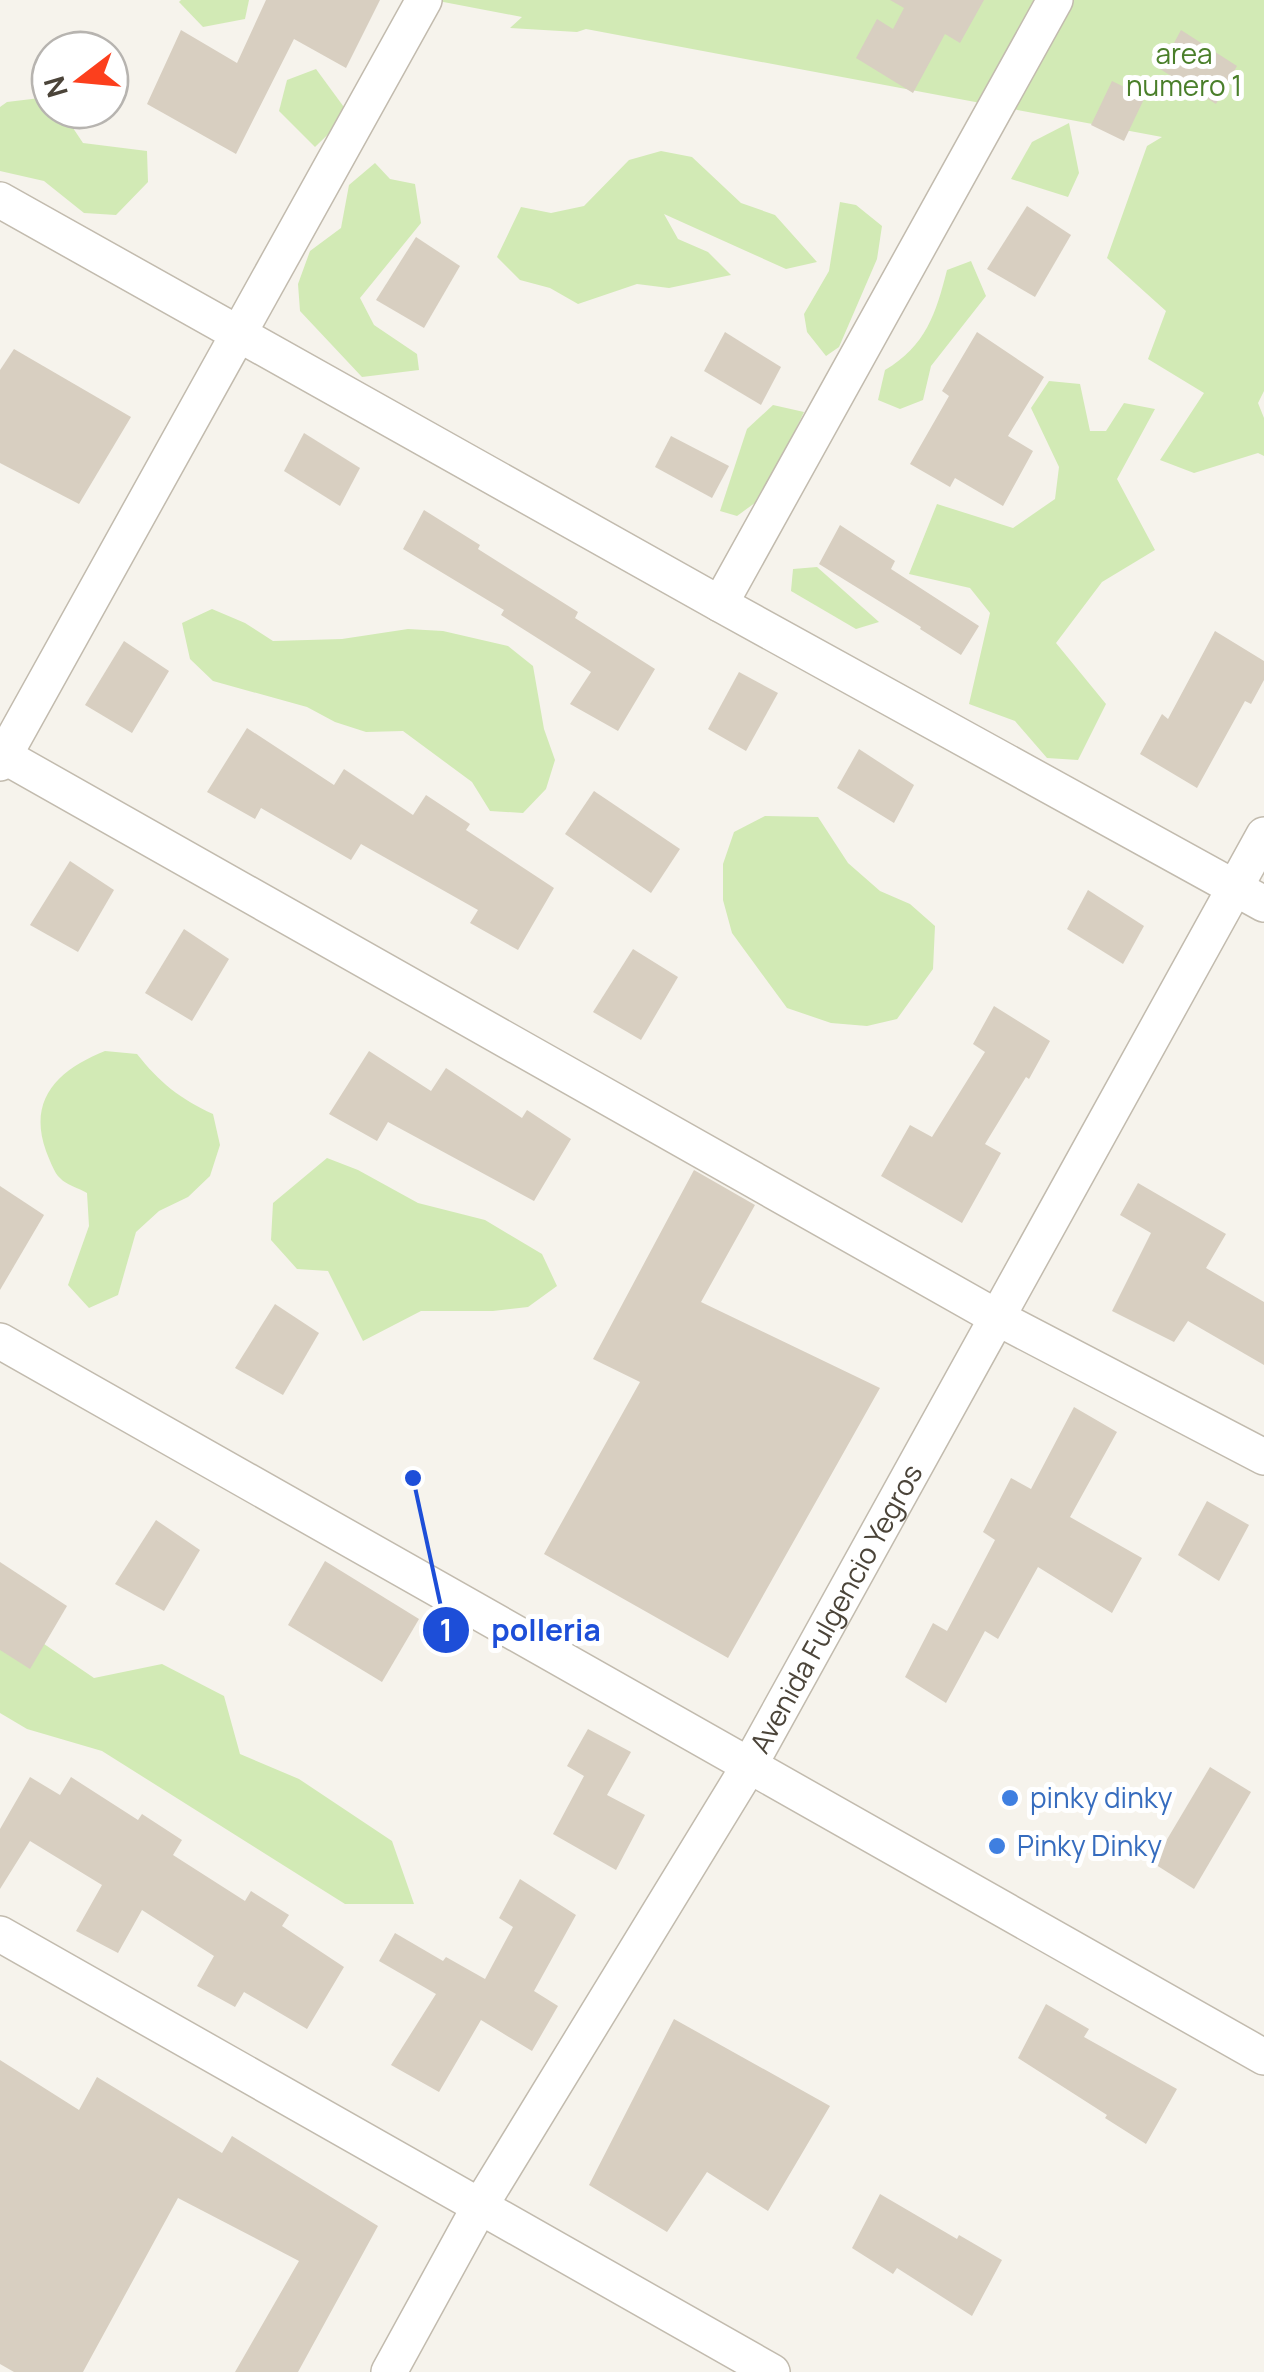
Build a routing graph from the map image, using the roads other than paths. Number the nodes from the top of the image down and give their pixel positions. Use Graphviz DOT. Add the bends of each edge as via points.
graph roads {
  1 [pos="424,0"];
  2 [pos="1055,0"];
  3 [pos="0,200"];
  4 [pos="238,333"];
  5 [pos="720,604"];
  6 [pos="2,759"];
  7 [pos="1264,835"];
  8 [pos="1250,896"];
  9 [pos="998,1318"];
  10 [pos="0,1341"];
  11 [pos="1264,1456"];
  12 [pos="749,1766"];
  13 [pos="0,1934"];
  14 [pos="1264,2056"];
  15 [pos="480,2206"];
  16 [pos="389,2372"];
  17 [pos="772,2372"];
  1 -- 4 [label="street"];
  2 -- 5 [label="street"];
  3 -- 4 [label="street"];
  4 -- 5 [label="street"];
  4 -- 6 [label="street"];
  5 -- 8 [label="street"];
  6 -- 9 [label="street"];
  7 -- 8 [label="street, Avenida Fulgencio Yegros"];
  8 -- 9 [label="street, Avenida Fulgencio Yegros"];
  9 -- 11 [label="street"];
  9 -- 12 [label="street, Avenida Fulgencio Yegros"];
  10 -- 12 [label="street"];
  12 -- 14 [label="street"];
  12 -- 15 [label="street, Avenida Fulgencio Yegros"];
  13 -- 15 [label="street"];
  15 -- 16 [label="street, Avenida Fulgencio Yegros"];
  15 -- 17 [label="street"];
}
